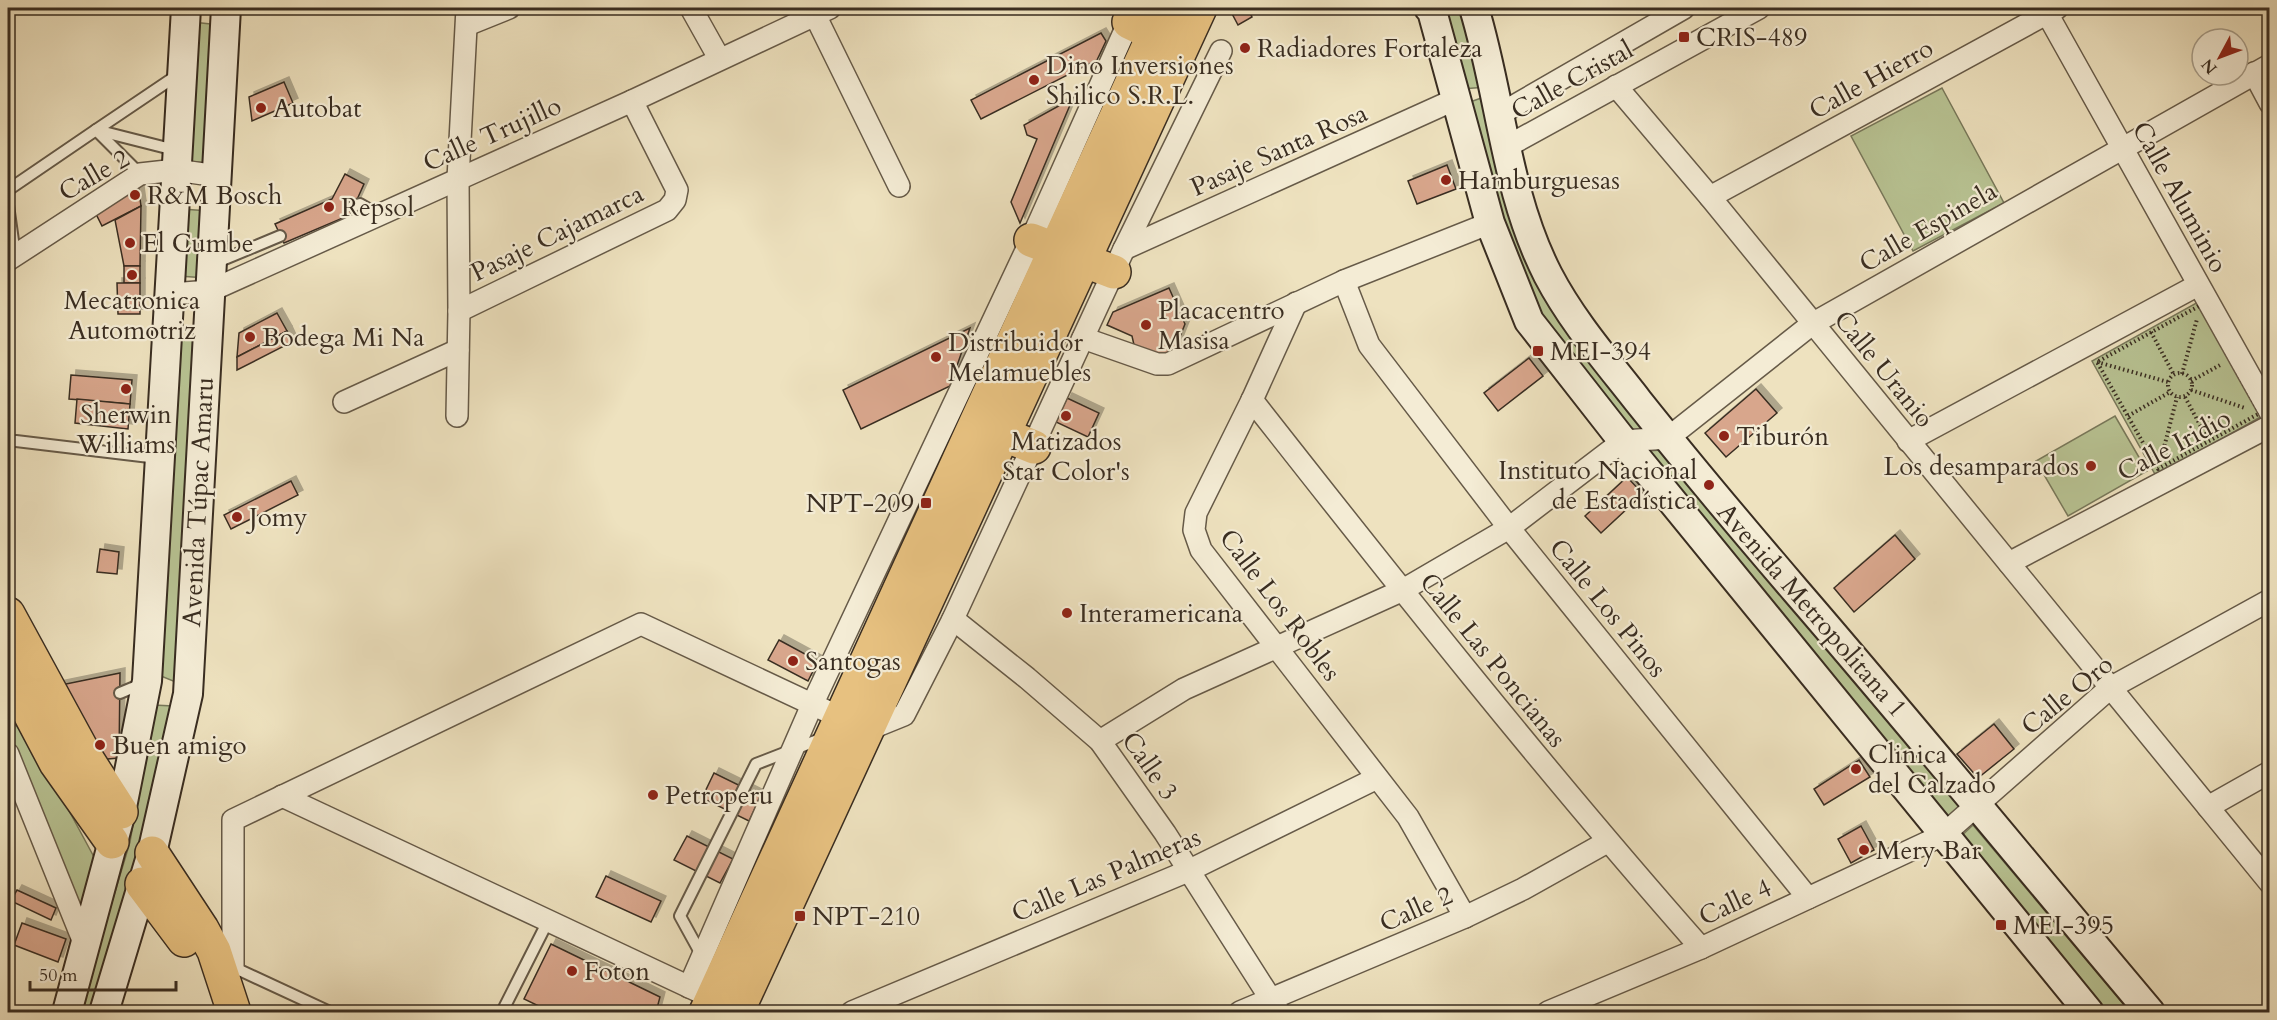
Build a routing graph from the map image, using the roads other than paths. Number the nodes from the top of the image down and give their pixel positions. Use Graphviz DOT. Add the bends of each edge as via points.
graph roads {
  1 [pos="509,8"];
  2 [pos="691,8"];
  3 [pos="1200,8"];
  4 [pos="1429,8"];
  5 [pos="1474,8"];
  6 [pos="1684,8"];
  7 [pos="1759,8"];
  8 [pos="2049,9"];
  9 [pos="186,10"];
  10 [pos="229,10"];
  11 [pos="823,11"];
  12 [pos="467,16"];
  13 [pos="1146,18"];
  14 [pos="1221,51"];
  15 [pos="720,58"];
  16 [pos="2262,69"];
  17 [pos="182,72"];
  18 [pos="1616,86"];
  19 [pos="1542,90"];
  20 [pos="1456,99"];
  21 [pos="632,101"];
  22 [pos="2270,103"];
  23 [pos="1500,114"];
  24 [pos="1557,120"];
  25 [pos="96,130"];
  26 [pos="1506,147"];
  27 [pos="2121,147"];
  28 [pos="176,160"];
  29 [pos="140,174"];
  30 [pos="217,176"];
  31 [pos="458,179"];
  32 [pos="899,186"];
  33 [pos="8,190"];
  34 [pos="1710,197"];
  35 [pos="8,205"];
  36 [pos="353,206"];
  37 [pos="379,215"];
  38 [pos="1490,223"];
  39 [pos="1082,254"];
  40 [pos="11,257"];
  41 [pos="268,265"];
  42 [pos="211,278"];
  43 [pos="1344,281"];
  44 [pos="171,294"];
  45 [pos="2199,295"];
  46 [pos="1296,303"];
  47 [pos="459,311"];
  48 [pos="1812,324"];
  49 [pos="1083,338"];
  50 [pos="458,350"];
  51 [pos="1252,400"];
  52 [pos="344,402"];
  53 [pos="456,416"];
  54 [pos="2266,417"];
  55 [pos="1668,438"];
  56 [pos="16,441"];
  57 [pos="1019,441"];
  58 [pos="1623,441"];
  59 [pos="1908,441"];
  60 [pos="161,458"];
  61 [pos="1509,528"];
  62 [pos="2009,563"];
  63 [pos="1401,591"];
  64 [pos="2270,600"];
  65 [pos="8,614"];
  66 [pos="953,619"];
  67 [pos="1276,647"];
  68 [pos="147,681"];
  69 [pos="12,686"];
  70 [pos="2110,688"];
  71 [pos="120,693"];
  72 [pos="188,694"];
  73 [pos="812,705"];
  74 [pos="847,727"];
  75 [pos="1100,741"];
  76 [pos="791,751"];
  77 [pos="8,754"];
  78 [pos="2270,772"];
  79 [pos="1377,778"];
  80 [pos="282,796"];
  81 [pos="1977,806"];
  82 [pos="2208,807"];
  83 [pos="117,827"];
  84 [pos="1943,835"];
  85 [pos="1607,842"];
  86 [pos="152,853"];
  87 [pos="1188,871"];
  88 [pos="2270,883"];
  89 [pos="142,884"];
  90 [pos="1808,898"];
  91 [pos="1465,917"];
  92 [pos="548,921"];
  93 [pos="85,945"];
  94 [pos="1701,948"];
  95 [pos="228,970"];
  96 [pos="714,989"];
  97 [pos="1276,1006"];
  98 [pos="67,1012"];
  99 [pos="105,1012"];
  100 [pos="211,1012"];
  101 [pos="234,1012"];
  102 [pos="330,1012"];
  103 [pos="502,1012"];
  104 [pos="852,1012"];
  105 [pos="1240,1012"];
  106 [pos="1548,1012"];
  107 [pos="2089,1012"];
  108 [pos="2150,1012"];
  1 -- 12 [label="street"];
  2 -- 15 [label="street"];
  3 -- 39 [label="main road"];
  4 -- 20 [label="main road, Avenida Metropolitana 1"];
  5 -- 23 [label="main road, Avenida Metropolitana 1"];
  6 -- 19 [label="street"];
  7 -- 18 [label="street, Calle Cristal"];
  8 -- 27 [label="street, Calle Aluminio"];
  8 -- 34 [label="street, Calle Hierro"];
  9 -- 10 [label="main road"];
  9 -- 17 [label="main road, Avenida Túpac Amaru"];
  10 -- 30 [label="main road, Avenida Túpac Amaru"];
  11 -- 15 [label="street, Calle Trujillo"];
  11 -- 32 [label="street"];
  12 -- 31 [label="street"];
  13 -- 39 [label="main road" via="1067,193"];
  14 -- 39 [label="street"];
  15 -- 21 [label="street, Calle Trujillo"];
  16 -- 22 [label="street"];
  16 -- 27 [label="street, Calle Espinela"];
  17 -- 25 [label="lane"];
  17 -- 28 [label="main road, Avenida Túpac Amaru"];
  18 -- 24 [label="street, Calle Cristal"];
  18 -- 34 [label="street, Calle Uranio"];
  19 -- 23 [label="street"];
  19 -- 24 [label="street"];
  20 -- 38 [label="main road, Avenida Metropolitana 1"];
  20 -- 39 [label="street, Pasaje Santa Rosa"];
  21 -- 31 [label="street, Calle Trujillo"];
  21 -- 47 [label="street, Pasaje Cajamarca" via="677,190 667,210"];
  23 -- 26 [label="main road, Avenida Metropolitana 1"];
  24 -- 26 [label="street, Calle Cristal"];
  25 -- 28 [label="lane"];
  25 -- 29 [label="lane"];
  25 -- 33 [label="lane"];
  26 -- 55 [label="main road, Avenida Metropolitana 1" via="1518,199 1547,273 1590,340"];
  27 -- 45 [label="street, Calle Aluminio"];
  27 -- 48 [label="street, Calle Espinela"];
  28 -- 29 [label="street, Calle 2"];
  28 -- 30 [label="street, Calle 2"];
  28 -- 44 [label="main road, Avenida Túpac Amaru"];
  29 -- 40 [label="street, Calle 2"];
  30 -- 42 [label="main road, Avenida Túpac Amaru"];
  31 -- 37 [label="street, Calle Trujillo"];
  31 -- 47 [label="street"];
  34 -- 48 [label="street, Calle Uranio"];
  35 -- 40 [label="lane"];
  36 -- 37 [label="lane" via="360,204"];
  37 -- 41 [label="street, Calle Trujillo"];
  38 -- 43 [label="street"];
  38 -- 58 [label="main road, Avenida Metropolitana 1" via="1529,321"];
  39 -- 49 [label="street"];
  39 -- 57 [label="main road"];
  39 -- 73 [label="street"];
  39 -- 74 [label="main road"];
  41 -- 42 [label="street, Calle Trujillo"];
  41 -- 42 [label="lane" via="277,237"];
  42 -- 44 [label="street, Calle Trujillo"];
  42 -- 72 [label="main road, Avenida Túpac Amaru"];
  43 -- 46 [label="street"];
  43 -- 61 [label="street, Calle Los Pinos" via="1369,345"];
  44 -- 60 [label="main road, Avenida Túpac Amaru"];
  45 -- 54 [label="street, Calle Aluminio"];
  45 -- 59 [label="street"];
  46 -- 49 [label="street" via="1168,364 1156,364"];
  46 -- 51 [label="street, Calle Los Robles"];
  47 -- 50 [label="street"];
  48 -- 55 [label="street, Calle Espinela"];
  48 -- 59 [label="street, Calle Uranio"];
  49 -- 57 [label="street"];
  50 -- 52 [label="street"];
  50 -- 53 [label="street"];
  51 -- 63 [label="street, Calle Las Poncianas"];
  51 -- 67 [label="street, Calle Los Robles" via="1196,513 1194,530 1201,550"];
  54 -- 62 [label="street, Calle Iridio"];
  55 -- 58 [label="street"];
  55 -- 81 [label="main road, Avenida Metropolitana 1"];
  56 -- 60 [label="lane"];
  57 -- 66 [label="street"];
  57 -- 74 [label="main road"];
  58 -- 61 [label="street"];
  58 -- 84 [label="main road, Avenida Metropolitana 1"];
  59 -- 62 [label="street, Calle Uranio"];
  60 -- 68 [label="main road, Avenida Túpac Amaru"];
  61 -- 63 [label="street"];
  61 -- 90 [label="street, Calle Los Pinos"];
  62 -- 70 [label="street, Calle Uranio"];
  63 -- 67 [label="street"];
  63 -- 85 [label="street, Calle Las Poncianas"];
  64 -- 70 [label="street, Calle Oro"];
  65 -- 83 [label="main road" via="87,759"];
  66 -- 74 [label="street" via="904,715"];
  66 -- 75 [label="street, Calle 3"];
  67 -- 75 [label="street" via="1184,689"];
  67 -- 79 [label="street, Calle Los Robles"];
  68 -- 71 [label="lane"];
  68 -- 72 [label="main road"];
  68 -- 83 [label="main road, Avenida Túpac Amaru" via="124,765"];
  69 -- 83 [label="main road" via="56,763"];
  70 -- 81 [label="street, Calle Oro"];
  70 -- 82 [label="street, Calle Uranio"];
  72 -- 86 [label="main road, Avenida Túpac Amaru"];
  73 -- 74 [label="street"];
  73 -- 76 [label="street"];
  73 -- 80 [label="street" via="641,624"];
  74 -- 76 [label="lane"];
  74 -- 96 [label="main road"];
  75 -- 87 [label="street, Calle 3"];
  76 -- 96 [label="street"];
  76 -- 96 [label="lane" via="756,764 680,916"];
  77 -- 93 [label="street"];
  78 -- 82 [label="street"];
  79 -- 87 [label="street, Calle Las Palmeras"];
  79 -- 91 [label="street, Calle Los Robles" via="1408,817"];
  80 -- 92 [label="street"];
  80 -- 95 [label="street" via="233,820"];
  81 -- 84 [label="street, Calle Oro"];
  81 -- 108 [label="main road, Avenida Metropolitana 1"];
  82 -- 88 [label="street, Calle Uranio"];
  83 -- 93 [label="main road, Avenida Túpac Amaru"];
  84 -- 90 [label="street, Calle 4"];
  84 -- 107 [label="main road, Avenida Metropolitana 1"];
  85 -- 91 [label="street, Calle 2"];
  85 -- 94 [label="street, Calle Las Poncianas"];
  86 -- 89 [label="main road, Avenida Túpac Amaru"];
  86 -- 95 [label="main road"];
  87 -- 97 [label="street, Calle 3"];
  87 -- 104 [label="street, Calle Las Palmeras"];
  89 -- 99 [label="main road, Avenida Túpac Amaru"];
  89 -- 100 [label="main road" via="182,935 198,968"];
  90 -- 94 [label="street, Calle 4"];
  91 -- 97 [label="street, Calle 2"];
  92 -- 96 [label="street"];
  92 -- 103 [label="lane"];
  93 -- 98 [label="main road, Avenida Túpac Amaru"];
  94 -- 106 [label="street, Calle 4"];
  95 -- 101 [label="main road"];
  95 -- 102 [label="lane"];
  97 -- 105 [label="street, Calle 2"];
}
